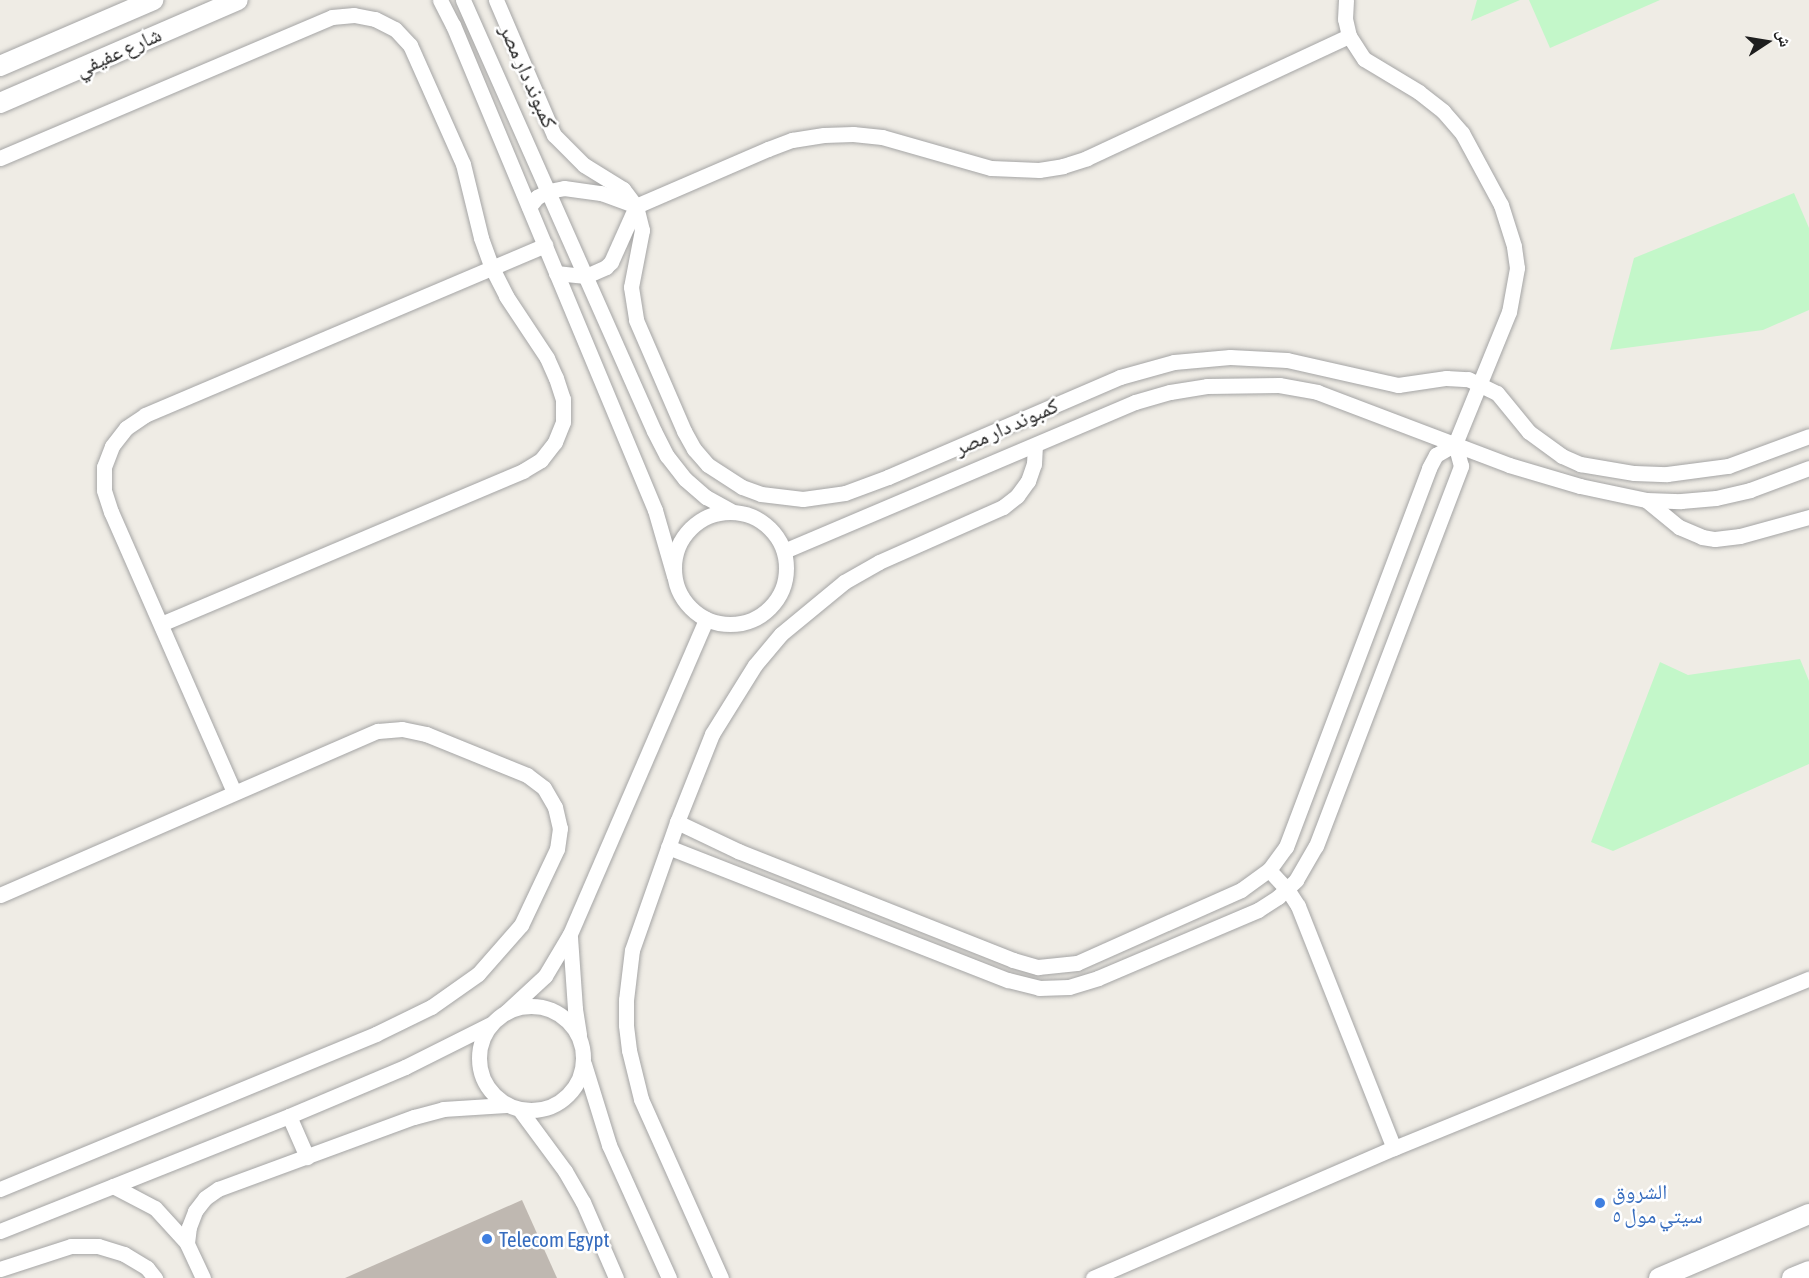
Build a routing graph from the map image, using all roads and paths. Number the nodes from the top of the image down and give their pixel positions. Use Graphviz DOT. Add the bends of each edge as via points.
graph roads {
  1 [pos="136,0"];
  2 [pos="153,0"];
  3 [pos="237,0"];
  4 [pos="440,0"];
  5 [pos="463,0"];
  6 [pos="496,0"];
  7 [pos="1346,0"];
  8 [pos="120,14"];
  9 [pos="1349,36"];
  10 [pos="2,64"];
  11 [pos="0,103"];
  12 [pos="0,158"];
  13 [pos="549,191"];
  14 [pos="636,206"];
  15 [pos="529,207"];
  16 [pos="545,246"];
  17 [pos="492,268"];
  18 [pos="556,273"];
  19 [pos="586,276"];
  20 [pos="1479,382"];
  21 [pos="1809,436"];
  22 [pos="1455,444"];
  23 [pos="1035,446"];
  24 [pos="1809,468"];
  25 [pos="1646,500"];
  26 [pos="731,511"];
  27 [pos="1809,518"];
  28 [pos="784,551"];
  29 [pos="675,576"];
  30 [pos="706,619"];
  31 [pos="161,624"];
  32 [pos="234,792"];
  33 [pos="677,822"];
  34 [pos="668,847"];
  35 [pos="1269,870"];
  36 [pos="1287,889"];
  37 [pos="0,895"];
  38 [pos="570,934"];
  39 [pos="1809,979"];
  40 [pos="506,1012"];
  41 [pos="491,1024"];
  42 [pos="581,1042"];
  43 [pos="584,1060"];
  44 [pos="513,1108"];
  45 [pos="289,1116"];
  46 [pos="1394,1149"];
  47 [pos="308,1157"];
  48 [pos="113,1186"];
  49 [pos="0,1189"];
  50 [pos="1809,1214"];
  51 [pos="0,1231"];
  52 [pos="188,1243"];
  53 [pos="0,1269"];
  54 [pos="1809,1271"];
  55 [pos="155,1278"];
  56 [pos="203,1278"];
  57 [pos="616,1278"];
  58 [pos="669,1278"];
  59 [pos="721,1278"];
  60 [pos="1093,1278"];
  61 [pos="1659,1278"];
  62 [pos="1792,1278"];
  1 -- 8 [label="street"];
  2 -- 8 [label="street, شارع عفيفي"];
  3 -- 11 [label="street, شارع عفيفي"];
  4 -- 15 [label="street"];
  5 -- 13 [label="street"];
  6 -- 14 [label="street, كمبوند دار مصر" via="554,135 584,165 623,189"];
  7 -- 9 [label="street"];
  8 -- 10 [label="street, شارع عفيفي"];
  9 -- 14 [label="street" via="1064,166 1039,170 991,168 882,137 824,135 768,149"];
  9 -- 20 [label="street" via="1374,68 1419,92 1443,111 1479,159 1501,205 1514,246 1515,291"];
  12 -- 17 [label="street" via="332,17 354,15 375,19 395,29 410,45 420,65 463,164"];
  13 -- 14 [label="street" via="578,189"];
  13 -- 15 [label="street"];
  13 -- 19 [label="street"];
  14 -- 19 [label="street" via="611,262 600,272"];
  14 -- 20 [label="street, كمبوند دار مصر" via="642,230 633,271 632,304 672,405 694,449 708,465 761,494 803,499 865,486 1094,388 1174,362 1259,357 1315,365 1379,383 1416,384 1457,378"];
  15 -- 16 [label="street"];
  16 -- 17 [label="street"];
  16 -- 18 [label="street"];
  17 -- 31 [label="street" via="145,415 126,428 112,446 104,467 104,490"];
  17 -- 31 [label="street" via="547,358 563,399 563,422 555,442 541,460"];
  18 -- 19 [label="street"];
  18 -- 29 [label="street" via="656,510"];
  19 -- 26 [label="street" via="667,456 685,479"];
  20 -- 21 [label="street, كمبوند دار مصر" via="1504,399 1529,432 1545,445 1580,464 1602,469 1645,474 1699,472"];
  20 -- 22 [label="street"];
  22 -- 23 [label="street" via="1317,392 1243,383 1170,392 1136,402"];
  22 -- 25 [label="street" via="1553,478"];
  22 -- 35 [label="street" via="1436,455 1429,468 1299,817 1286,847"];
  22 -- 36 [label="street" via="1461,466 1316,846 1304,870"];
  23 -- 28 [label="street"];
  23 -- 33 [label="street" via="1028,481 1003,507 843,582 781,634 737,690 712,734"];
  24 -- 25 [label="street" via="1716,498"];
  25 -- 27 [label="street" via="1679,527 1715,539"];
  26 -- 28 [label="street" via="764,522 777,535"];
  26 -- 29 [label="street" via="712,514 695,523 682,538 675,556"];
  28 -- 30 [label="street" via="785,584 767,611 737,624"];
  29 -- 30 [label="street" via="680,594"];
  30 -- 38 [label="street"];
  31 -- 32 [label="street"];
  32 -- 37 [label="street"];
  32 -- 49 [label="street" via="378,731 402,729 426,734 527,775 544,788 555,807 560,828 557,849 521,925 478,974 431,1007 376,1034"];
  33 -- 34 [label="street"];
  33 -- 35 [label="street" via="738,851 1038,967 1064,966 1089,958 1241,890"];
  34 -- 36 [label="street" via="1008,980 1039,988 1070,987 1098,978 1258,910"];
  34 -- 59 [label="street" via="632,950 626,1000 628,1050 647,1114"];
  35 -- 36 [label="street"];
  36 -- 46 [label="street" via="1298,906"];
  38 -- 40 [label="street" via="545,976"];
  38 -- 42 [label="street"];
  39 -- 46 [label="street"];
  40 -- 41 [label="street"];
  40 -- 42 [label="street" via="523,1006 558,1013"];
  41 -- 44 [label="street" via="481,1040 481,1077 491,1093"];
  41 -- 45 [label="street" via="405,1067"];
  42 -- 43 [label="street"];
  43 -- 44 [label="street" via="580,1078 570,1094 555,1105 538,1111"];
  43 -- 58 [label="street" via="609,1145"];
  44 -- 47 [label="street" via="443,1109"];
  44 -- 57 [label="street" via="579,1194"];
  45 -- 47 [label="street"];
  45 -- 48 [label="street"];
  46 -- 60 [label="street"];
  47 -- 52 [label="street" via="218,1189 205,1198 195,1211"];
  48 -- 51 [label="street"];
  48 -- 52 [label="street" via="155,1208"];
  50 -- 61 [label="street"];
  52 -- 56 [label="street"];
  53 -- 55 [label="street" via="71,1246 98,1246 124,1254 147,1268"];
  54 -- 62 [label="street"];
}
